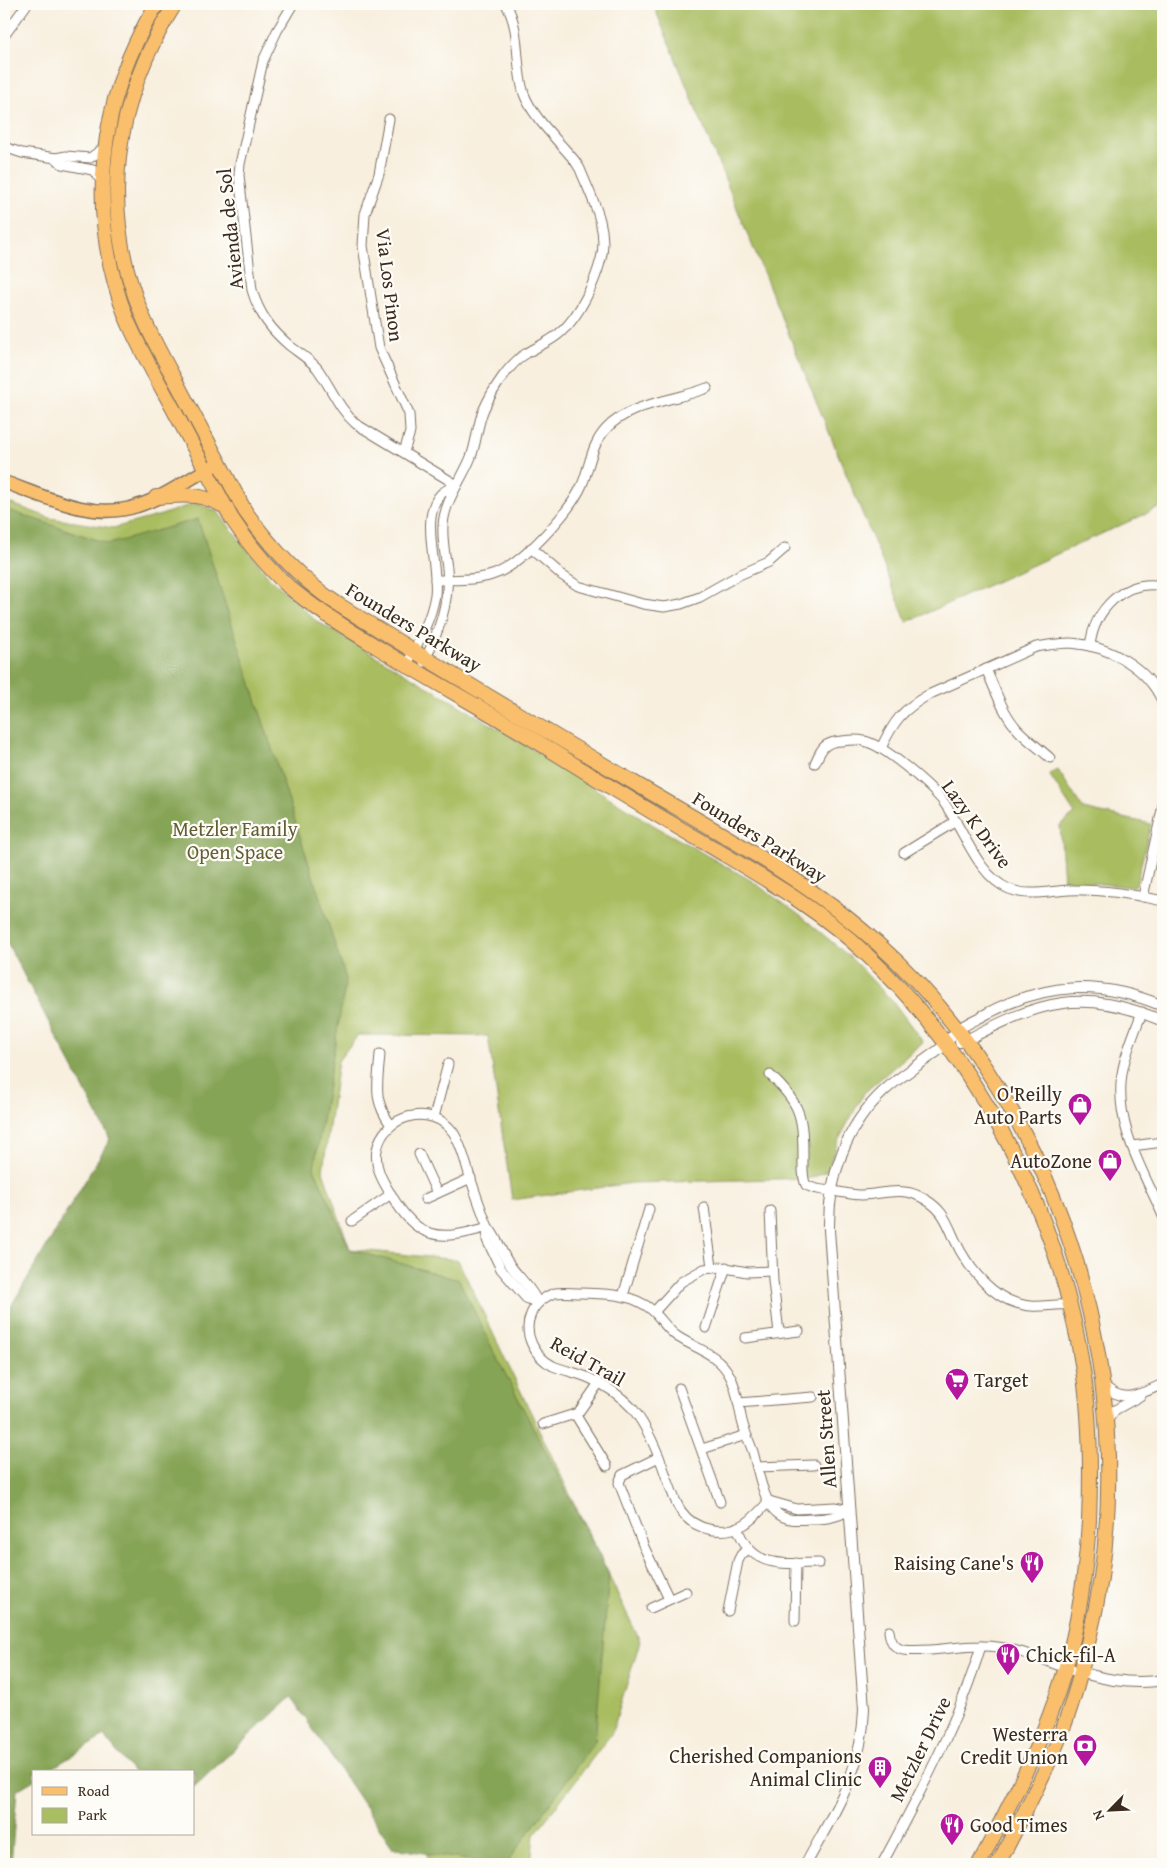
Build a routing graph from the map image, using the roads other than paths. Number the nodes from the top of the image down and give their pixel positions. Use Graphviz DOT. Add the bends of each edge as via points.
graph roads {
  1 [pos="27,4"];
  2 [pos="157,4"];
  3 [pos="175,4"];
  4 [pos="293,4"];
  5 [pos="506,4"];
  6 [pos="4,36"];
  7 [pos="389,119"];
  8 [pos="4,147"];
  9 [pos="104,148"];
  10 [pos="56,158"];
  11 [pos="102,182"];
  12 [pos="707,388"];
  13 [pos="404,452"];
  14 [pos="219,462"];
  15 [pos="206,469"];
  16 [pos="4,482"];
  17 [pos="457,484"];
  18 [pos="156,497"];
  19 [pos="227,508"];
  20 [pos="531,548"];
  21 [pos="785,548"];
  22 [pos="448,579"];
  23 [pos="435,580"];
  24 [pos="1163,586"];
  25 [pos="1090,646"];
  26 [pos="420,655"];
  27 [pos="412,669"];
  28 [pos="986,669"];
  29 [pos="1163,703"];
  30 [pos="881,748"];
  31 [pos="1050,758"];
  32 [pos="815,763"];
  33 [pos="1163,806"];
  34 [pos="956,821"];
  35 [pos="904,853"];
  36 [pos="1143,897"];
  37 [pos="1163,901"];
  38 [pos="1123,992"];
  39 [pos="1097,1002"];
  40 [pos="1163,1006"];
  41 [pos="1142,1012"];
  42 [pos="1163,1020"];
  43 [pos="961,1036"];
  44 [pos="947,1045"];
  45 [pos="380,1054"];
  46 [pos="448,1064"];
  47 [pos="770,1075"];
  48 [pos="434,1117"];
  49 [pos="392,1125"];
  50 [pos="1163,1142"];
  51 [pos="1132,1146"];
  52 [pos="419,1154"];
  53 [pos="471,1178"];
  54 [pos="831,1191"];
  55 [pos="437,1193"];
  56 [pos="391,1194"];
  57 [pos="425,1199"];
  58 [pos="704,1207"];
  59 [pos="650,1209"];
  60 [pos="770,1211"];
  61 [pos="1163,1216"];
  62 [pos="352,1221"];
  63 [pos="488,1228"];
  64 [pos="712,1267"];
  65 [pos="726,1267"];
  66 [pos="772,1271"];
  67 [pos="623,1296"];
  68 [pos="538,1303"];
  69 [pos="1070,1304"];
  70 [pos="654,1312"];
  71 [pos="706,1328"];
  72 [pos="799,1331"];
  73 [pos="779,1333"];
  74 [pos="745,1338"];
  75 [pos="1096,1341"];
  76 [pos="599,1383"];
  77 [pos="1102,1383"];
  78 [pos="1163,1384"];
  79 [pos="679,1388"];
  80 [pos="1143,1393"];
  81 [pos="813,1397"];
  82 [pos="738,1403"];
  83 [pos="575,1414"];
  84 [pos="1106,1421"];
  85 [pos="543,1424"];
  86 [pos="746,1435"];
  87 [pos="702,1449"];
  88 [pos="660,1457"];
  89 [pos="814,1465"];
  90 [pos="606,1466"];
  91 [pos="757,1468"];
  92 [pos="769,1501"];
  93 [pos="720,1502"];
  94 [pos="849,1510"];
  95 [pos="737,1527"];
  96 [pos="748,1549"];
  97 [pos="796,1563"];
  98 [pos="819,1563"];
  99 [pos="686,1592"];
  100 [pos="669,1600"];
  101 [pos="651,1608"];
  102 [pos="728,1611"];
  103 [pos="795,1621"];
  104 [pos="888,1631"];
  105 [pos="981,1646"];
  106 [pos="1066,1668"];
  107 [pos="1080,1672"];
  108 [pos="1163,1680"];
  109 [pos="806,1864"];
  110 [pos="882,1864"];
  111 [pos="979,1864"];
  112 [pos="998,1864"];
  1 -- 6 [label="street"];
  2 -- 9 [label="highway, Founders Parkway" via="130,55 116,95"];
  3 -- 14 [label="highway, Founders Parkway" via="150,47 130,99 118,159 119,222 141,312"];
  4 -- 13 [label="street, Avienda de Sol" via="263,62 240,164 252,290 267,323 316,368 348,418"];
  5 -- 17 [label="street" via="515,26 525,95 534,112 580,168 600,220 603,244 597,272 570,324 554,338 518,359 493,394 479,420 472,456"];
  7 -- 13 [label="street, Via Los Pinon" via="382,160 365,214 363,246 379,348 409,414 410,432"];
  8 -- 10 [label="street"];
  9 -- 10 [label="street" via="90,158"];
  9 -- 11 [label="highway, Founders Parkway"];
  10 -- 11 [label="street" via="62,164 92,170"];
  11 -- 15 [label="highway, Founders Parkway" via="109,256 127,317"];
  12 -- 20 [label="street" via="632,411 612,424 595,445 577,494"];
  13 -- 17 [label="street, Avienda de Sol"];
  14 -- 15 [label="main road"];
  14 -- 26 [label="highway, Founders Parkway" via="245,511 288,565 326,597"];
  15 -- 18 [label="main road"];
  15 -- 19 [label="highway, Founders Parkway"];
  16 -- 18 [label="main road" via="99,512 139,506"];
  17 -- 22 [label="street" via="446,508 443,526"];
  17 -- 23 [label="street" via="439,496 434,509 430,541"];
  18 -- 19 [label="highway" via="204,497"];
  19 -- 27 [label="highway, Founders Parkway" via="242,533 290,587 318,610"];
  20 -- 21 [label="street" via="578,586 664,607 700,597 769,562"];
  20 -- 22 [label="street" via="509,568 494,575"];
  22 -- 23 [label="street"];
  22 -- 26 [label="street" via="443,616"];
  23 -- 26 [label="street" via="435,594"];
  24 -- 25 [label="street" via="1136,587 1118,595 1096,621"];
  25 -- 28 [label="street" via="1036,647"];
  25 -- 29 [label="street" via="1121,657 1150,681"];
  26 -- 27 [label="street"];
  26 -- 27 [label="street"];
  26 -- 43 [label="highway, Founders Parkway" via="817,896 894,959"];
  27 -- 44 [label="highway, Founders Parkway" via="757,874 832,924 899,987"];
  28 -- 30 [label="street" via="907,708 889,731"];
  28 -- 31 [label="street" via="1010,719"];
  30 -- 32 [label="street, Lazy K Drive" via="865,741 836,742 824,746"];
  30 -- 34 [label="street, Lazy K Drive" via="924,783"];
  33 -- 36 [label="street"];
  34 -- 35 [label="street"];
  34 -- 36 [label="street, Lazy K Drive" via="984,869 1011,890 1032,893 1088,891"];
  36 -- 37 [label="street, Lazy K Drive"];
  38 -- 39 [label="street" via="1118,997"];
  38 -- 40 [label="street"];
  38 -- 43 [label="street" via="1080,988 1035,994 996,1009"];
  39 -- 41 [label="street"];
  39 -- 43 [label="street" via="1060,1003 1031,1010"];
  41 -- 42 [label="street"];
  41 -- 51 [label="street" via="1121,1086 1123,1116"];
  43 -- 44 [label="street"];
  43 -- 75 [label="highway, Founders Parkway" via="1010,1109 1044,1176 1078,1269"];
  44 -- 54 [label="street, Allen Street" via="886,1089 869,1107 845,1145"];
  44 -- 69 [label="highway, Founders Parkway" via="1020,1167 1049,1238"];
  45 -- 49 [label="street" via="378,1099 381,1110"];
  46 -- 48 [label="street"];
  47 -- 54 [label="street" via="790,1095 801,1116 805,1184"];
  48 -- 49 [label="street" via="411,1116"];
  48 -- 53 [label="street" via="455,1135"];
  49 -- 56 [label="street" via="380,1139 377,1155 379,1171"];
  50 -- 51 [label="street"];
  51 -- 61 [label="street"];
  52 -- 55 [label="street"];
  53 -- 55 [label="street"];
  53 -- 63 [label="street"];
  54 -- 69 [label="street" via="860,1195 896,1190 926,1199 943,1214 979,1277 1002,1296 1032,1306"];
  54 -- 94 [label="street, Allen Street" via="828,1230"];
  55 -- 57 [label="street"];
  56 -- 62 [label="street"];
  56 -- 63 [label="street" via="412,1223 429,1233 449,1236"];
  58 -- 64 [label="street"];
  59 -- 67 [label="street"];
  60 -- 66 [label="street"];
  63 -- 68 [label="street"];
  64 -- 65 [label="street"];
  64 -- 70 [label="street" via="685,1279"];
  65 -- 66 [label="street" via="747,1272"];
  65 -- 71 [label="street"];
  66 -- 73 [label="street"];
  67 -- 68 [label="street" via="559,1293"];
  67 -- 70 [label="street" via="639,1301"];
  68 -- 76 [label="street, Reid Trail" via="530,1315 528,1326 536,1351 554,1366"];
  69 -- 75 [label="highway"];
  69 -- 106 [label="highway, Founders Parkway" via="1086,1393 1090,1494 1084,1577"];
  70 -- 82 [label="street" via="671,1333 723,1365 733,1380"];
  72 -- 73 [label="street"];
  73 -- 74 [label="street"];
  75 -- 77 [label="highway, Founders Parkway"];
  76 -- 83 [label="street"];
  76 -- 88 [label="street, Reid Trail" via="631,1408 647,1430"];
  77 -- 80 [label="street" via="1118,1396"];
  77 -- 84 [label="highway, Founders Parkway"];
  78 -- 80 [label="street"];
  79 -- 87 [label="street"];
  80 -- 84 [label="street" via="1116,1410"];
  81 -- 82 [label="street"];
  82 -- 86 [label="street"];
  83 -- 85 [label="street"];
  83 -- 90 [label="street"];
  84 -- 107 [label="highway, Founders Parkway" via="1108,1482 1105,1542 1096,1608"];
  86 -- 87 [label="street"];
  86 -- 91 [label="street"];
  87 -- 93 [label="street"];
  88 -- 95 [label="street, Reid Trail" via="676,1502 687,1517 712,1530"];
  88 -- 100 [label="street" via="625,1474 619,1483"];
  89 -- 91 [label="street"];
  91 -- 92 [label="street"];
  92 -- 94 [label="street" via="797,1509 835,1507"];
  92 -- 95 [label="street, Reid Trail" via="749,1521"];
  94 -- 109 [label="street, Allen Street" via="863,1731 847,1788"];
  95 -- 96 [label="street"];
  96 -- 97 [label="street" via="765,1560"];
  96 -- 102 [label="street" via="738,1561"];
  97 -- 98 [label="street"];
  97 -- 103 [label="street"];
  99 -- 100 [label="street"];
  100 -- 101 [label="street"];
  104 -- 105 [label="street" via="895,1646 903,1650"];
  105 -- 106 [label="street" via="1020,1651"];
  105 -- 110 [label="street, Metzler Drive" via="972,1678 946,1741"];
  106 -- 107 [label="street"];
  106 -- 111 [label="highway, Founders Parkway" via="1041,1740"];
  107 -- 108 [label="street" via="1127,1682"];
  107 -- 112 [label="highway, Founders Parkway" via="1056,1746"];
}
